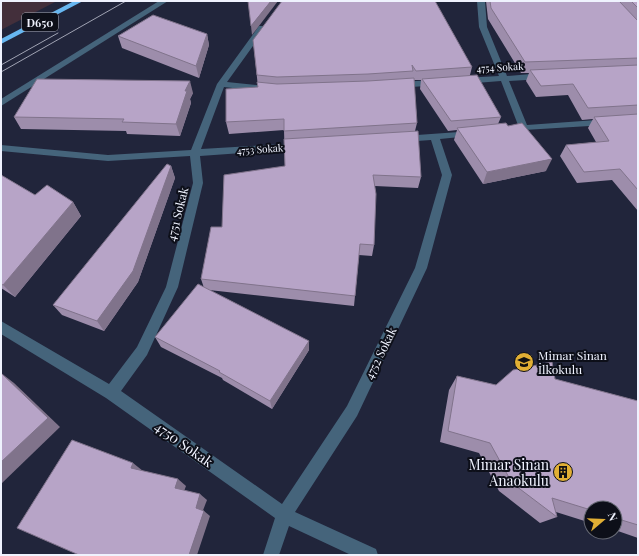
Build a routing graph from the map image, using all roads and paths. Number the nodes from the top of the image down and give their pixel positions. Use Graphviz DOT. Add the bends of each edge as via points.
graph roads {
  1 [pos="79,1"];
  2 [pos="164,1"];
  3 [pos="481,1"];
  4 [pos="267,22"];
  5 [pos="1,42"];
  6 [pos="550,76"];
  7 [pos="503,78"];
  8 [pos="457,81"];
  9 [pos="442,82"];
  10 [pos="221,84"];
  11 [pos="389,86"];
  12 [pos="278,91"];
  13 [pos="1,103"];
  14 [pos="638,120"];
  15 [pos="524,128"];
  16 [pos="502,130"];
  17 [pos="480,132"];
  18 [pos="435,137"];
  19 [pos="396,139"];
  20 [pos="312,145"];
  21 [pos="1,148"];
  22 [pos="196,153"];
  23 [pos="1,328"];
  24 [pos="111,393"];
  25 [pos="284,515"];
  26 [pos="271,555"];
  27 [pos="370,555"];
  1 -- 5 [label="highway, D650"];
  2 -- 13 [label="street"];
  3 -- 7 [label="street" via="483,27"];
  4 -- 10 [label="street, 4751 Sokak"];
  6 -- 7 [label="street, 4754 Sokak"];
  7 -- 8 [label="street, 4754 Sokak"];
  7 -- 15 [label="street"];
  9 -- 11 [label="street"];
  10 -- 12 [label="street"];
  10 -- 22 [label="street, 4751 Sokak"];
  14 -- 15 [label="street"];
  15 -- 16 [label="street"];
  17 -- 18 [label="street"];
  18 -- 19 [label="street"];
  18 -- 25 [label="street, 4752 Sokak" via="447,175 421,268 352,411"];
  20 -- 22 [label="street, 4753 Sokak"];
  21 -- 22 [label="street, 4753 Sokak" via="108,158"];
  22 -- 24 [label="street, 4751 Sokak" via="198,183 172,287 142,351"];
  23 -- 24 [label="street, 4750 Sokak"];
  24 -- 25 [label="street, 4750 Sokak"];
  25 -- 26 [label="street, 4752 Sokak"];
  25 -- 27 [label="street, 4750 Sokak"];
}
